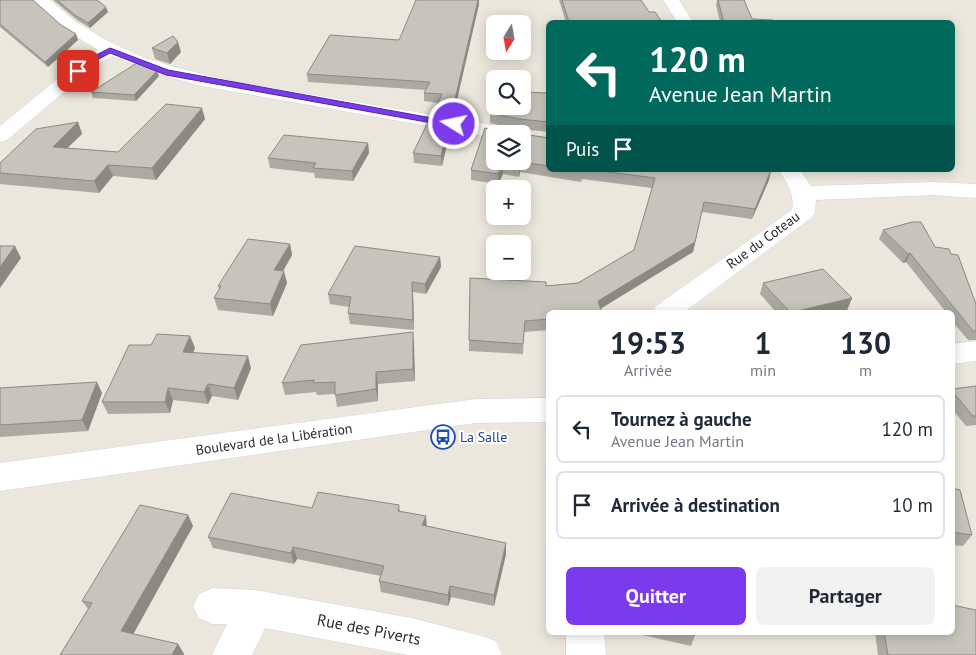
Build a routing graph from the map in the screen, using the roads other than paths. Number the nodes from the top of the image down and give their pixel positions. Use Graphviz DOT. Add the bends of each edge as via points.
graph roads {
  1 [pos="40,0"];
  2 [pos="670,0"];
  3 [pos="683,20"];
  4 [pos="110,50"];
  5 [pos="486,130"];
  6 [pos="0,136"];
  7 [pos="789,177"];
  8 [pos="976,191"];
  9 [pos="669,310"];
  10 [pos="976,351"];
  11 [pos="955,354"];
  12 [pos="546,411"];
  13 [pos="0,477"];
  14 [pos="212,606"];
  15 [pos="255,608"];
  16 [pos="585,635"];
  17 [pos="232,655"];
  18 [pos="482,655"];
  19 [pos="586,655"];
  1 -- 4 [label="street"];
  2 -- 3 [label="street"];
  4 -- 5 [label="street" via="166,72 203,80"];
  4 -- 6 [label="street" via="89,62"];
  7 -- 8 [label="street, Rue du Coteau" via="843,194 897,188"];
  7 -- 9 [label="street, Rue du Coteau" via="806,204 803,213"];
  10 -- 11 [label="street"];
  12 -- 13 [label="street, Boulevard de la Libération" via="476,411"];
  14 -- 15 [label="street, Rue des Piverts"];
  15 -- 17 [label="street"];
  15 -- 18 [label="street, Rue des Piverts" via="412,637"];
  16 -- 19 [label="street"];
}
